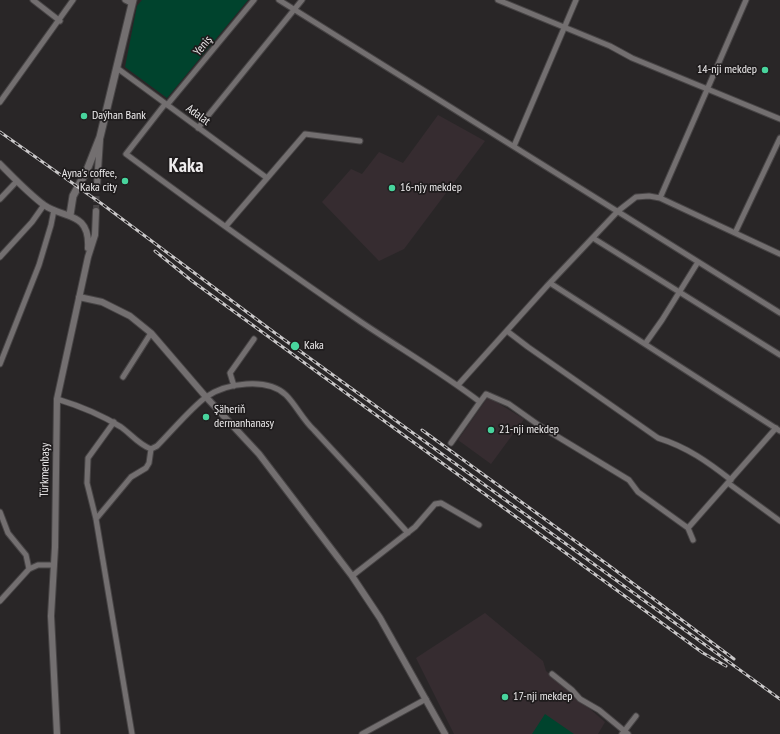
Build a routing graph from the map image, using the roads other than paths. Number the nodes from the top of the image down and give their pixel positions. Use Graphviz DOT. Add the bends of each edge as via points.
graph roads {
  1 [pos="33,0"];
  2 [pos="73,0"];
  3 [pos="254,0"];
  4 [pos="279,0"];
  5 [pos="302,0"];
  6 [pos="498,0"];
  7 [pos="576,0"];
  8 [pos="746,0"];
  9 [pos="130,1"];
  10 [pos="294,9"];
  11 [pos="60,21"];
  12 [pos="565,28"];
  13 [pos="117,68"];
  14 [pos="707,89"];
  15 [pos="0,102"];
  16 [pos="166,104"];
  17 [pos="780,119"];
  18 [pos="198,128"];
  19 [pos="100,137"];
  20 [pos="780,138"];
  21 [pos="360,141"];
  22 [pos="514,146"];
  23 [pos="0,164"];
  24 [pos="267,178"];
  25 [pos="16,180"];
  26 [pos="97,185"];
  27 [pos="660,198"];
  28 [pos="0,199"];
  29 [pos="44,205"];
  30 [pos="54,210"];
  31 [pos="96,211"];
  32 [pos="618,211"];
  33 [pos="70,214"];
  34 [pos="226,226"];
  35 [pos="735,233"];
  36 [pos="593,238"];
  37 [pos="780,254"];
  38 [pos="0,257"];
  39 [pos="88,257"];
  40 [pos="698,262"];
  41 [pos="550,283"];
  42 [pos="678,292"];
  43 [pos="79,297"];
  44 [pos="780,313"];
  45 [pos="507,330"];
  46 [pos="151,333"];
  47 [pos="254,339"];
  48 [pos="645,344"];
  49 [pos="1,355"];
  50 [pos="780,356"];
  51 [pos="0,364"];
  52 [pos="123,377"];
  53 [pos="458,385"];
  54 [pos="234,386"];
  55 [pos="206,397"];
  56 [pos="58,399"];
  57 [pos="480,402"];
  58 [pos="114,422"];
  59 [pos="778,430"];
  60 [pos="451,443"];
  61 [pos="151,449"];
  62 [pos="730,481"];
  63 [pos="0,512"];
  64 [pos="96,519"];
  65 [pos="780,521"];
  66 [pos="479,525"];
  67 [pos="688,528"];
  68 [pos="408,533"];
  69 [pos="693,540"];
  70 [pos="54,565"];
  71 [pos="28,569"];
  72 [pos="352,576"];
  73 [pos="0,600"];
  74 [pos="552,674"];
  75 [pos="426,699"];
  76 [pos="636,716"];
  77 [pos="625,733"];
  78 [pos="58,734"];
  79 [pos="132,734"];
  80 [pos="362,734"];
  81 [pos="445,734"];
  1 -- 11 [label="street"];
  2 -- 11 [label="street"];
  3 -- 16 [label="street, Yeniş"];
  4 -- 10 [label="street"];
  5 -- 10 [label="street"];
  6 -- 12 [label="street"];
  7 -- 12 [label="street"];
  8 -- 14 [label="street"];
  9 -- 13 [label="main road"];
  10 -- 18 [label="street"];
  10 -- 22 [label="street"];
  11 -- 15 [label="street"];
  12 -- 14 [label="street"];
  12 -- 22 [label="street"];
  13 -- 16 [label="street, Adalat"];
  13 -- 19 [label="main road"];
  14 -- 17 [label="street"];
  14 -- 27 [label="street"];
  16 -- 18 [label="street, Adalat"];
  16 -- 34 [label="street, Yeniş" via="126,154"];
  18 -- 24 [label="street, Adalat"];
  19 -- 26 [label="street"];
  19 -- 33 [label="main road" via="73,196"];
  20 -- 35 [label="street"];
  21 -- 24 [label="street" via="305,134"];
  22 -- 32 [label="street"];
  23 -- 25 [label="street"];
  24 -- 34 [label="street"];
  25 -- 28 [label="street"];
  25 -- 29 [label="street"];
  27 -- 32 [label="street" via="636,197"];
  27 -- 35 [label="street"];
  29 -- 30 [label="street"];
  29 -- 38 [label="street"];
  30 -- 33 [label="street"];
  30 -- 49 [label="street" via="39,264"];
  31 -- 39 [label="street, Türkmenbaşy" via="94,235"];
  32 -- 36 [label="street"];
  32 -- 40 [label="street"];
  33 -- 39 [label="street" via="86,229 89,240"];
  34 -- 53 [label="street" via="361,322"];
  35 -- 37 [label="street"];
  36 -- 41 [label="street"];
  36 -- 42 [label="street"];
  39 -- 43 [label="street, Türkmenbaşy"];
  40 -- 42 [label="street"];
  40 -- 44 [label="street"];
  41 -- 45 [label="street"];
  41 -- 48 [label="street"];
  42 -- 48 [label="street"];
  42 -- 50 [label="street"];
  43 -- 46 [label="street" via="102,302 130,316"];
  43 -- 56 [label="street, Türkmenbaşy"];
  45 -- 53 [label="street"];
  45 -- 62 [label="street" via="528,348 658,438 700,457"];
  46 -- 52 [label="street"];
  46 -- 55 [label="street"];
  47 -- 54 [label="street" via="230,373"];
  48 -- 59 [label="street"];
  49 -- 51 [label="street"];
  53 -- 57 [label="street"];
  54 -- 55 [label="street"];
  54 -- 68 [label="street" via="253,383 270,385 285,395"];
  55 -- 61 [label="street"];
  55 -- 72 [label="street" via="259,454"];
  56 -- 58 [label="street" via="94,411"];
  56 -- 70 [label="street, Türkmenbaşy"];
  57 -- 60 [label="street"];
  57 -- 67 [label="street" via="486,394 509,404 629,480 638,492"];
  58 -- 61 [label="street"];
  58 -- 64 [label="street" via="88,458 87,483"];
  59 -- 62 [label="street"];
  61 -- 64 [label="street" via="146,468 131,477"];
  62 -- 65 [label="street"];
  62 -- 67 [label="street"];
  63 -- 71 [label="street" via="8,533 26,555"];
  64 -- 79 [label="street"];
  66 -- 68 [label="street" via="441,503 436,504"];
  67 -- 69 [label="street"];
  68 -- 72 [label="street"];
  70 -- 71 [label="street" via="38,565"];
  70 -- 78 [label="street, Türkmenbaşy" via="51,616"];
  71 -- 73 [label="street"];
  72 -- 75 [label="street" via="380,618"];
  74 -- 77 [label="street"];
  75 -- 80 [label="street"];
  75 -- 81 [label="street"];
  76 -- 77 [label="street"];
}
